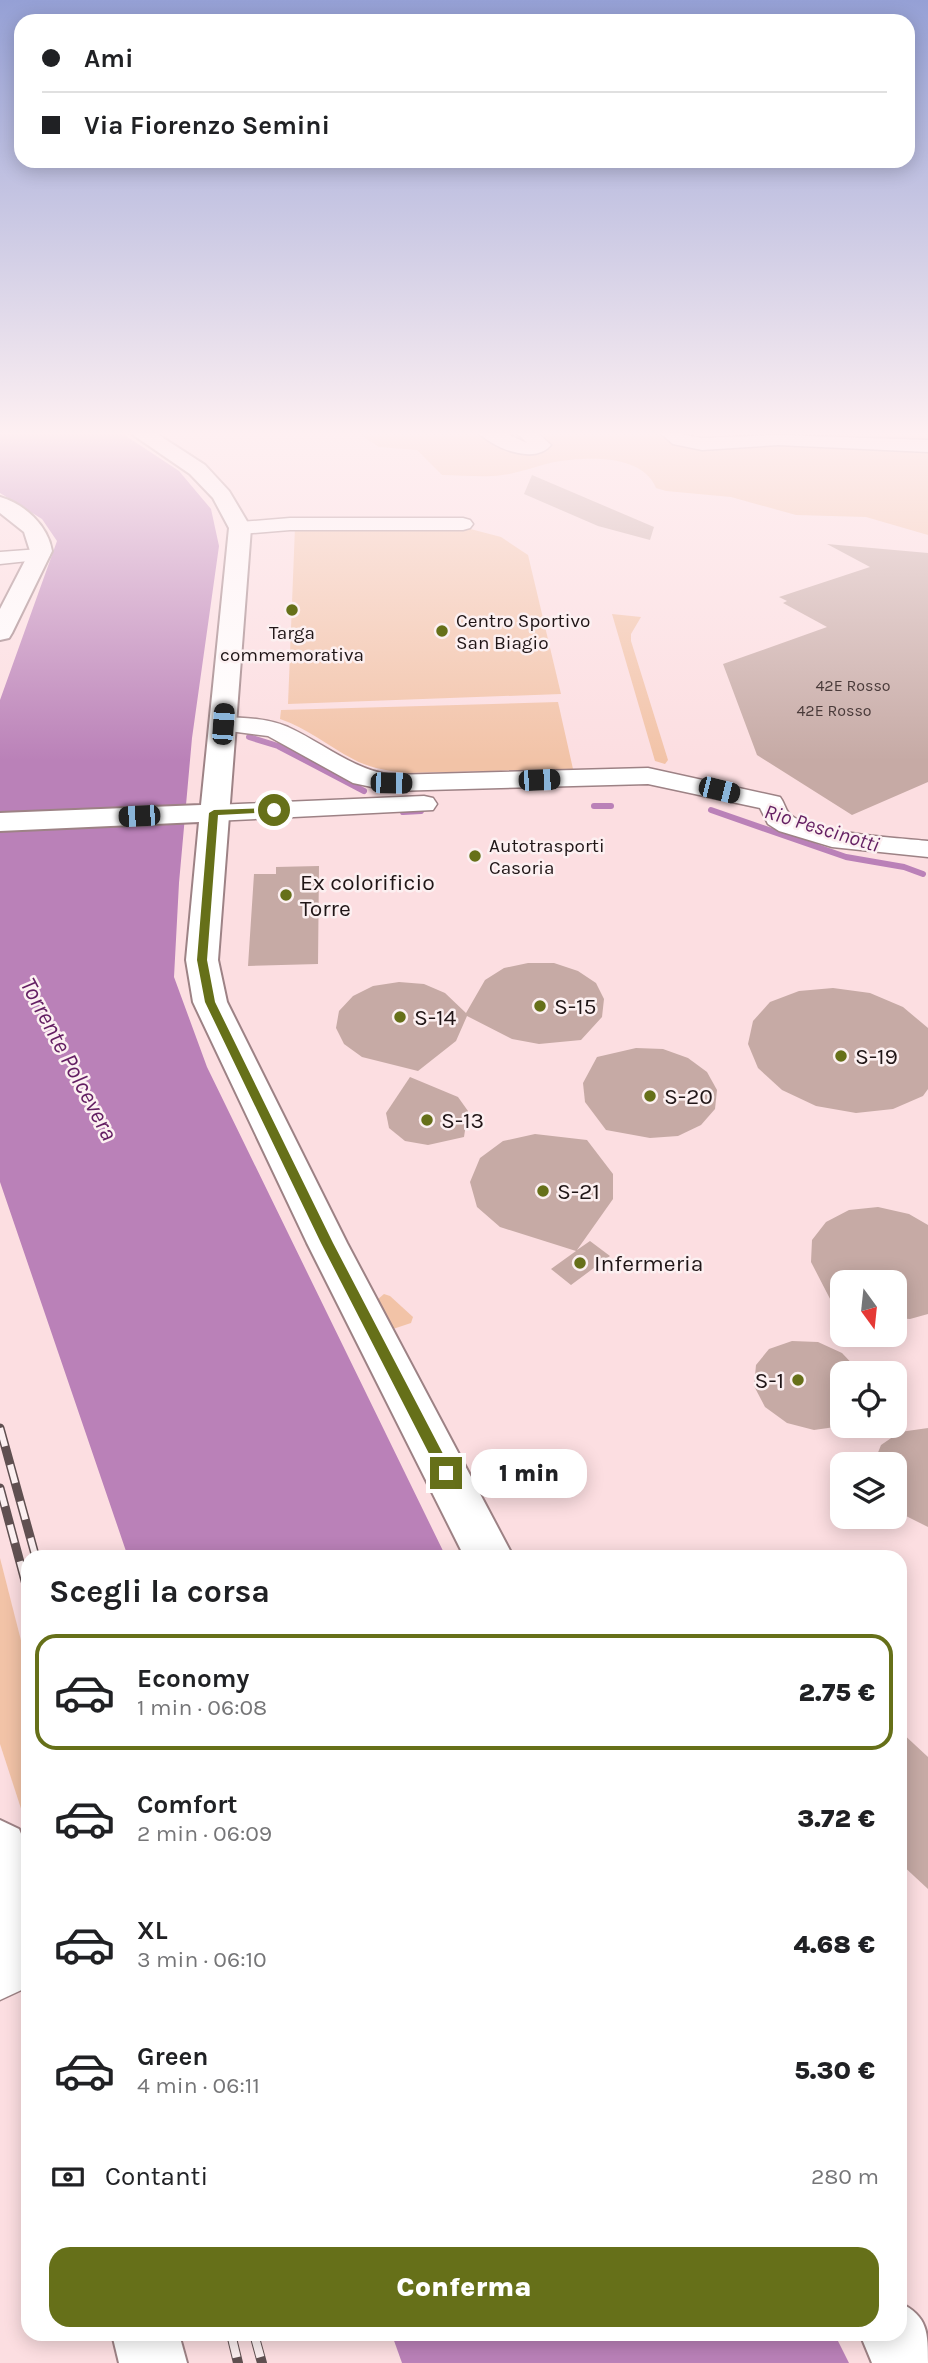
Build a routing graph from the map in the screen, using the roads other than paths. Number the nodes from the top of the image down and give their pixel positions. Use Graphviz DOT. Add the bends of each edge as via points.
graph roads {
  1 [pos="35,540"];
  2 [pos="239,540"];
  3 [pos="40,555"];
  4 [pos="0,558"];
  5 [pos="0,633"];
  6 [pos="223,724"];
  7 [pos="662,794"];
  8 [pos="199,814"];
  9 [pos="0,822"];
  10 [pos="923,862"];
  11 [pos="486,1550"];
  12 [pos="0,1847"];
  13 [pos="21,1921"];
  14 [pos="21,1960"];
  15 [pos="0,1974"];
  16 [pos="147,2341"];
  17 [pos="897,2341"];
  18 [pos="153,2363"];
  19 [pos="908,2363"];
  1 -- 3 [label="main road" via="41,545"];
  2 -- 6 [label="main road"];
  3 -- 4 [label="street"];
  3 -- 5 [label="main road"];
  6 -- 8 [label="main road"];
  6 -- 10 [label="street" via="277,731 362,778 391,783 648,776 771,803 777,818 789,825"];
  7 -- 8 [label="street"];
  8 -- 9 [label="main road"];
  8 -- 11 [label="main road" via="202,960 210,1002 327,1243"];
  12 -- 13 [label="main road"];
  14 -- 15 [label="street"];
  16 -- 18 [label="main road"];
  17 -- 19 [label="main road"];
}
